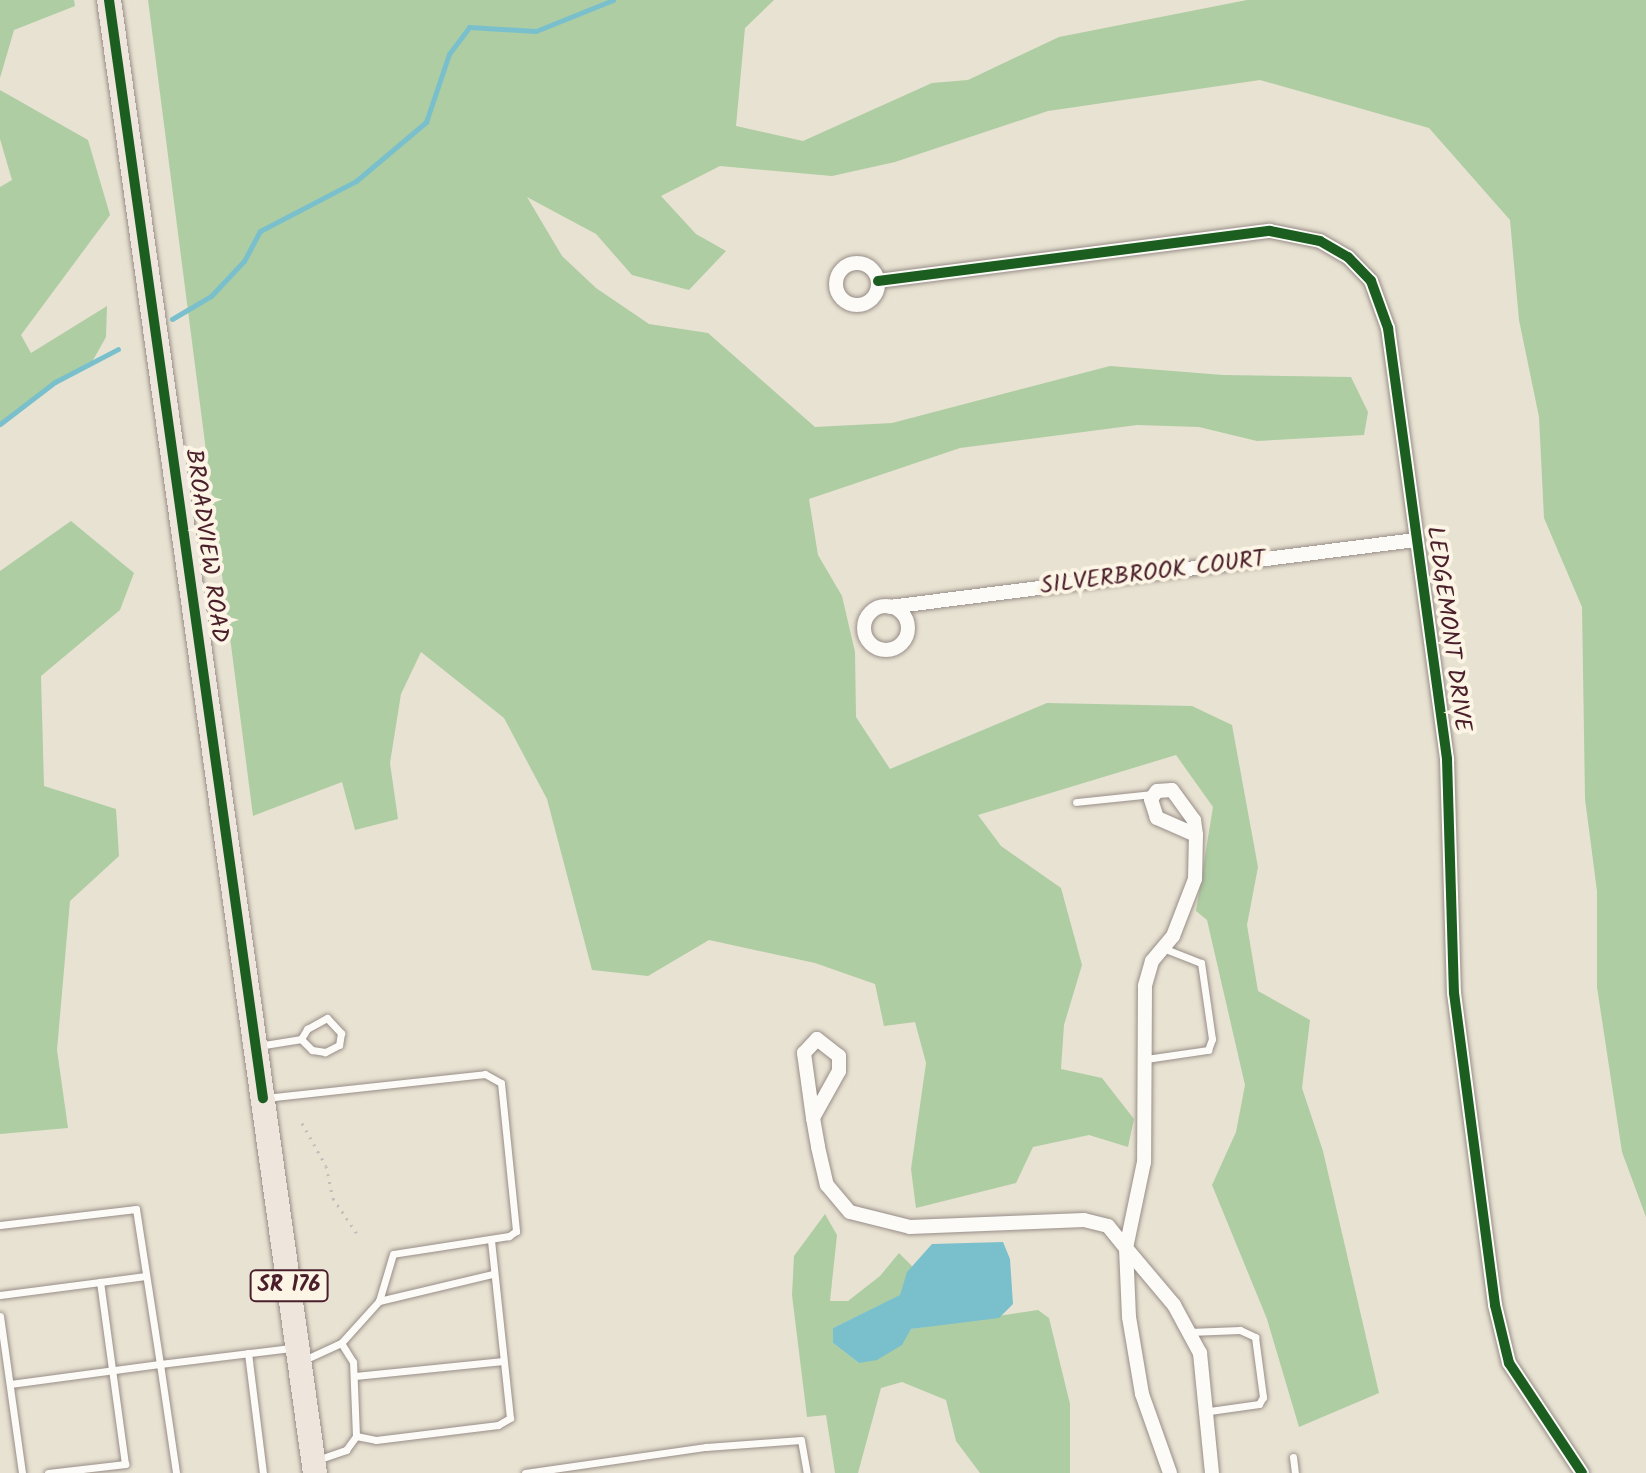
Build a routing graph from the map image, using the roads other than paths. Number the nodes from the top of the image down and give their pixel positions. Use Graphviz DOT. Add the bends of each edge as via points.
graph roads {
  1 [pos="109,0"];
  2 [pos="878,281"];
  3 [pos="1415,540"];
  4 [pos="890,607"];
  5 [pos="1154,794"];
  6 [pos="1076,802"];
  7 [pos="1196,835"];
  8 [pos="1163,948"];
  9 [pos="301,1039"];
  10 [pos="255,1046"];
  11 [pos="1146,1059"];
  12 [pos="263,1098"];
  13 [pos="813,1118"];
  14 [pos="0,1225"];
  15 [pos="491,1239"];
  16 [pos="1126,1248"];
  17 [pos="492,1274"];
  18 [pos="146,1276"];
  19 [pos="100,1282"];
  20 [pos="0,1295"];
  21 [pos="379,1301"];
  22 [pos="0,1316"];
  23 [pos="1189,1332"];
  24 [pos="341,1343"];
  25 [pos="248,1353"];
  26 [pos="299,1354"];
  27 [pos="503,1361"];
  28 [pos="160,1364"];
  29 [pos="112,1370"];
  30 [pos="355,1376"];
  31 [pos="10,1384"];
  32 [pos="1209,1411"];
  33 [pos="356,1436"];
  34 [pos="1293,1457"];
  35 [pos="314,1467"];
  36 [pos="126,1468"];
  37 [pos="22,1473"];
  38 [pos="48,1473"];
  39 [pos="176,1473"];
  40 [pos="263,1473"];
  41 [pos="525,1473"];
  42 [pos="807,1473"];
  43 [pos="1170,1473"];
  44 [pos="1212,1473"];
  45 [pos="1295,1473"];
  46 [pos="1582,1473"];
  1 -- 10 [label="main road, BROADVIEW ROAD / SR 176"];
  2 -- 3 [label="street, LEDGEMONT DRIVE" via="1270,231 1320,241 1348,257 1381,301"];
  3 -- 4 [label="street, SILVERBROOK COURT"];
  3 -- 46 [label="street, LEDGEMONT DRIVE" via="1447,759 1454,993 1495,1305 1509,1363"];
  5 -- 6 [label="lane"];
  5 -- 7 [label="street" via="1157,818"];
  5 -- 7 [label="street" via="1172,790 1186,804"];
  7 -- 8 [label="street" via="1195,879 1173,936"];
  8 -- 11 [label="street" via="1152,961 1145,986"];
  8 -- 11 [label="lane" via="1201,963 1212,1039 1208,1050"];
  9 -- 9 [label="lane" via="307,1029 327,1018 341,1033 339,1045 325,1052 312,1050"];
  9 -- 10 [label="lane"];
  10 -- 12 [label="main road, BROADVIEW ROAD / SR 176"];
  11 -- 16 [label="street" via="1144,1162"];
  12 -- 15 [label="lane" via="496,1076 519,1222 509,1236"];
  12 -- 26 [label="main road, BROADVIEW ROAD / SR 176"];
  13 -- 13 [label="street" via="839,1071 839,1056 817,1039 804,1053"];
  13 -- 16 [label="street" via="827,1185 850,1212 910,1227 1084,1220 1108,1226"];
  14 -- 18 [label="lane" via="136,1209"];
  15 -- 17 [label="lane"];
  15 -- 21 [label="lane" via="393,1254"];
  16 -- 23 [label="street" via="1174,1305"];
  16 -- 43 [label="street" via="1129,1317 1142,1394"];
  17 -- 21 [label="lane"];
  17 -- 27 [label="lane"];
  18 -- 19 [label="lane"];
  18 -- 28 [label="lane"];
  19 -- 20 [label="lane"];
  19 -- 29 [label="lane"];
  21 -- 24 [label="lane"];
  22 -- 31 [label="lane"];
  23 -- 32 [label="street" via="1200,1353"];
  23 -- 32 [label="lane" via="1240,1330 1255,1337 1263,1397 1259,1404"];
  24 -- 26 [label="lane" via="316,1358"];
  24 -- 30 [label="lane"];
  25 -- 26 [label="lane"];
  25 -- 28 [label="lane"];
  25 -- 40 [label="lane"];
  26 -- 35 [label="main road, BROADVIEW ROAD / SR 176"];
  27 -- 30 [label="lane"];
  27 -- 33 [label="lane" via="510,1418 498,1425 376,1440"];
  28 -- 29 [label="lane"];
  28 -- 39 [label="lane"];
  29 -- 31 [label="lane"];
  29 -- 36 [label="lane"];
  30 -- 33 [label="lane"];
  31 -- 37 [label="lane"];
  32 -- 44 [label="street"];
  33 -- 35 [label="lane"];
  34 -- 45 [label="lane"];
  36 -- 38 [label="lane"];
  41 -- 42 [label="lane" via="706,1447 801,1440"];
}
